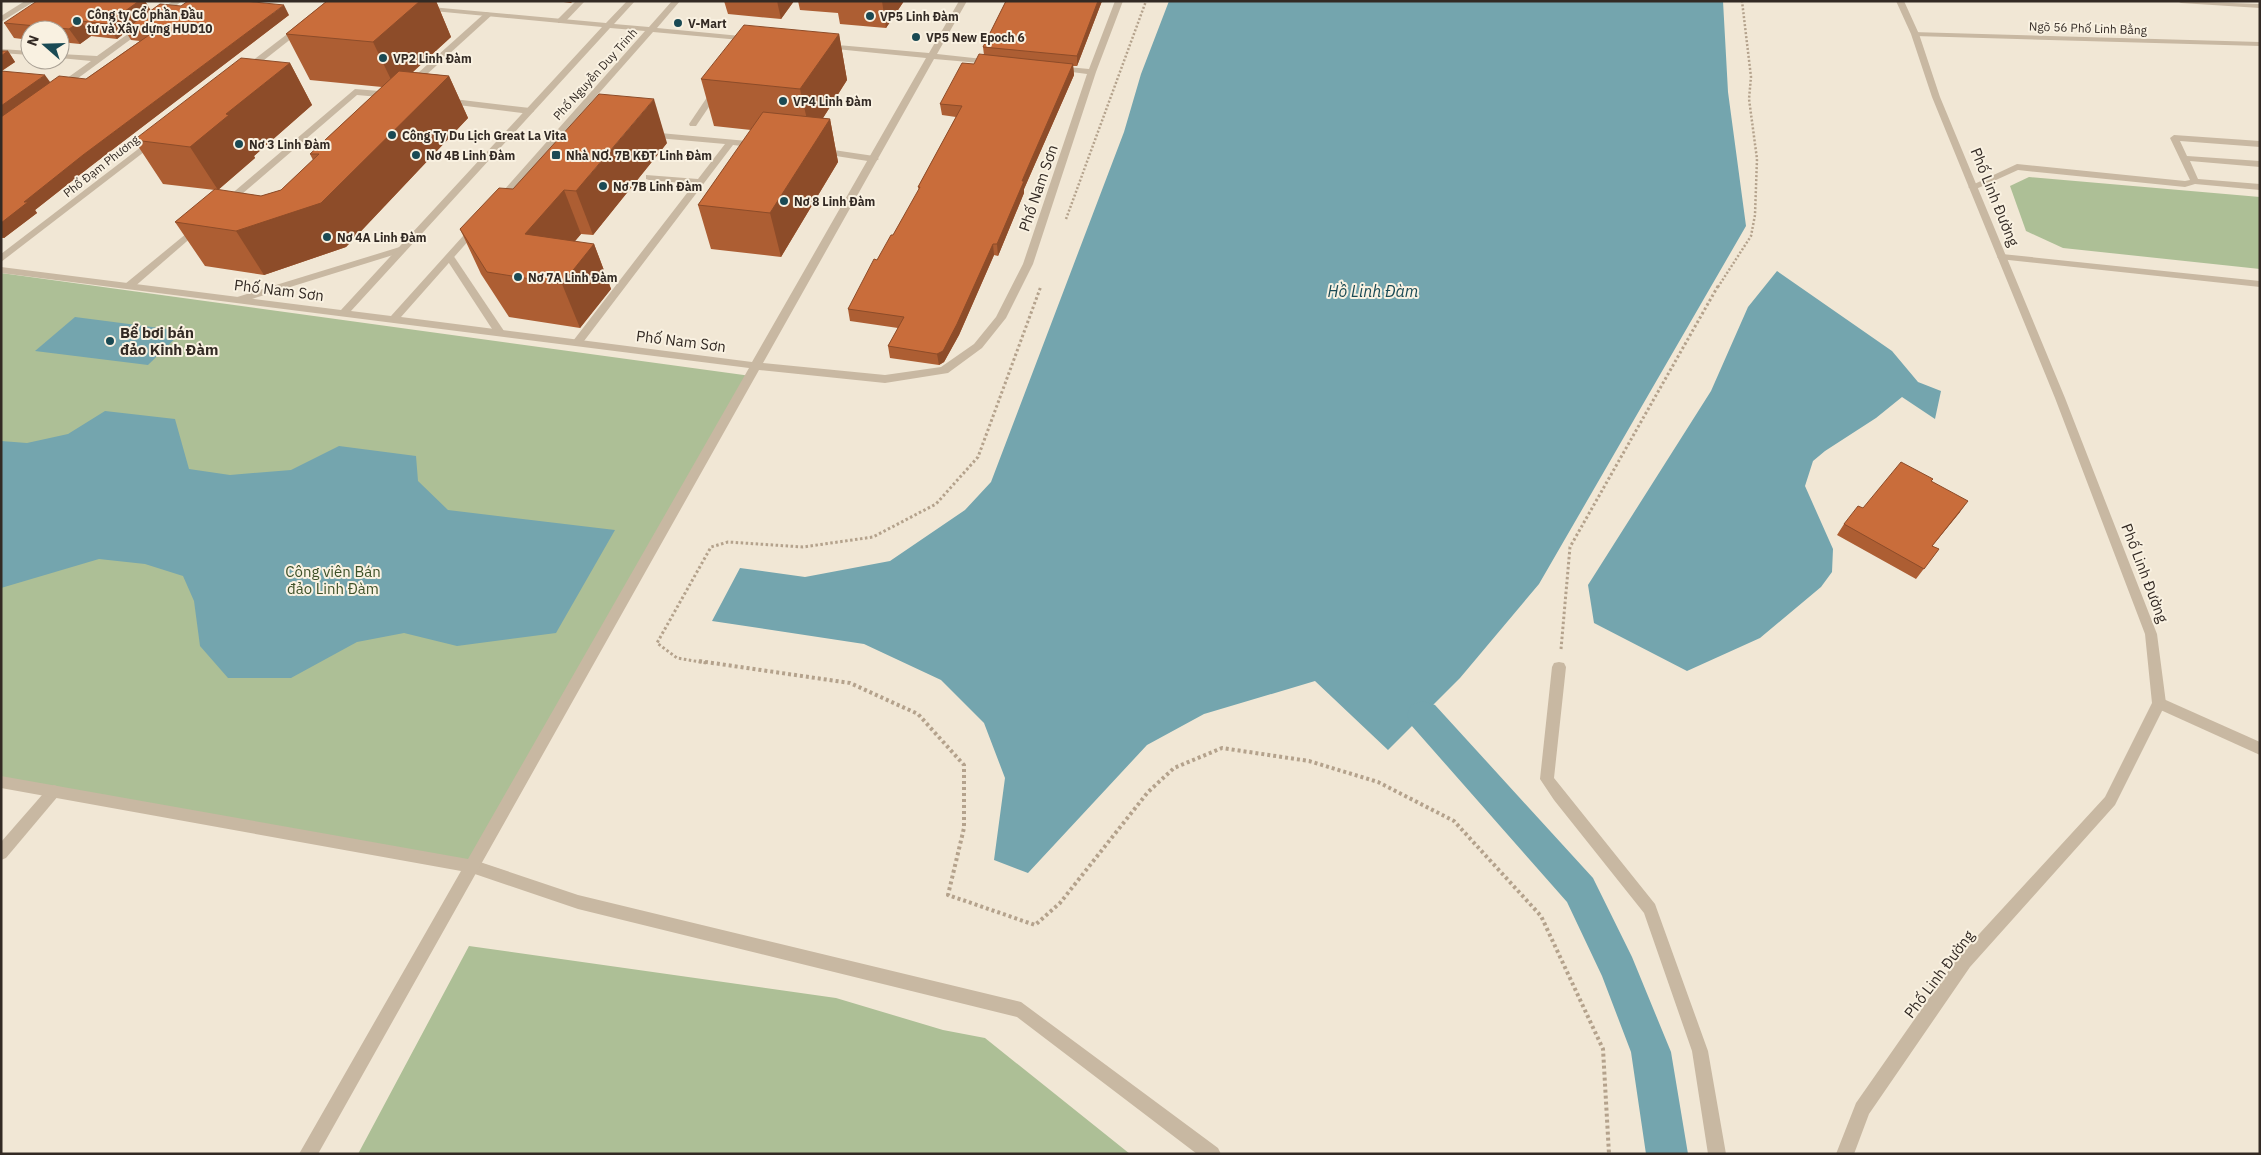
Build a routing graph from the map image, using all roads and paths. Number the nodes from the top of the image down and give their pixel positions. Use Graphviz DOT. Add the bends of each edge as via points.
graph roads {
  1 [pos="31,1"];
  2 [pos="178,1"];
  3 [pos="582,1"];
  4 [pos="631,1"];
  5 [pos="676,1"];
  6 [pos="963,1"];
  7 [pos="1119,1"];
  8 [pos="1742,1"];
  9 [pos="1900,1"];
  10 [pos="2181,1"];
  11 [pos="2260,6"];
  12 [pos="412,7"];
  13 [pos="490,14"];
  14 [pos="154,19"];
  15 [pos="312,19"];
  16 [pos="1,20"];
  17 [pos="562,21"];
  18 [pos="146,24"];
  19 [pos="608,26"];
  20 [pos="651,30"];
  21 [pos="1915,34"];
  22 [pos="753,39"];
  23 [pos="763,40"];
  24 [pos="2260,44"];
  25 [pos="812,45"];
  26 [pos="747,47"];
  27 [pos="1,51"];
  28 [pos="20,52"];
  29 [pos="932,56"];
  30 [pos="70,57"];
  31 [pos="98,59"];
  32 [pos="998,62"];
  33 [pos="1045,67"];
  34 [pos="1092,72"];
  35 [pos="242,73"];
  36 [pos="726,78"];
  37 [pos="50,94"];
  38 [pos="436,100"];
  39 [pos="530,111"];
  40 [pos="693,124"];
  41 [pos="164,133"];
  42 [pos="643,134"];
  43 [pos="732,142"];
  44 [pos="2260,144"];
  45 [pos="768,146"];
  46 [pos="806,149"];
  47 [pos="2183,158"];
  48 [pos="874,159"];
  49 [pos="2260,164"];
  50 [pos="649,176"];
  51 [pos="2195,181"];
  52 [pos="699,182"];
  53 [pos="1973,187"];
  54 [pos="2260,187"];
  55 [pos="494,206"];
  56 [pos="219,209"];
  57 [pos="482,221"];
  58 [pos="204,222"];
  59 [pos="403,249"];
  60 [pos="450,257"];
  61 [pos="2002,257"];
  62 [pos="1,259"];
  63 [pos="1,270"];
  64 [pos="2260,284"];
  65 [pos="129,286"];
  66 [pos="238,300"];
  67 [pos="343,314"];
  68 [pos="393,320"];
  69 [pos="500,333"];
  70 [pos="577,343"];
  71 [pos="757,366"];
  72 [pos="711,547"];
  73 [pos="1559,667"];
  74 [pos="2159,703"];
  75 [pos="2260,749"];
  76 [pos="1,782"];
  77 [pos="54,791"];
  78 [pos="1,853"];
  79 [pos="470,866"];
  80 [pos="308,1154"];
  81 [pos="1212,1154"];
  82 [pos="1609,1154"];
  83 [pos="1717,1154"];
  84 [pos="1845,1154"];
  1 -- 16 [label="street"];
  2 -- 14 [label="street"];
  3 -- 17 [label="street"];
  4 -- 19 [label="street, Phố Nguyễn Duy Trinh"];
  5 -- 20 [label="street, Phố Nguyễn Duy Trinh"];
  6 -- 29 [label="street"];
  7 -- 34 [label="street, Phố Nam Sơn"];
  8 -- 73 [label="path" via="1757,159 1751,236 1715,291 1570,547"];
  9 -- 21 [label="street, Phố Linh Đường"];
  10 -- 11 [label="street"];
  12 -- 13 [label="street"];
  13 -- 17 [label="street"];
  13 -- 56 [label="street" via="402,93 355,92"];
  15 -- 35 [label="street"];
  17 -- 19 [label="street"];
  18 -- 31 [label="street"];
  19 -- 20 [label="street"];
  19 -- 39 [label="street, Phố Nguyễn Duy Trinh"];
  20 -- 22 [label="street"];
  20 -- 55 [label="street, Phố Nguyễn Duy Trinh" via="570,127"];
  21 -- 24 [label="street, Ngõ 56 Phố Linh Bằng"];
  21 -- 53 [label="street, Phố Linh Đường" via="1936,97"];
  22 -- 23 [label="street"];
  22 -- 26 [label="street"];
  25 -- 29 [label="street"];
  27 -- 28 [label="street"];
  29 -- 32 [label="street"];
  29 -- 48 [label="street"];
  30 -- 31 [label="street"];
  31 -- 37 [label="street"];
  33 -- 34 [label="street"];
  34 -- 71 [label="street, Phố Nam Sơn" via="1028,264 1001,318 978,346 944,370 885,379"];
  36 -- 40 [label="street"];
  38 -- 39 [label="street"];
  39 -- 59 [label="street, Phố Nguyễn Duy Trinh"];
  41 -- 62 [label="street, Phố Đạm Phương"];
  42 -- 43 [label="street"];
  43 -- 45 [label="street"];
  43 -- 52 [label="street"];
  44 -- 47 [label="street" via="2174,138"];
  46 -- 48 [label="street"];
  47 -- 49 [label="street"];
  47 -- 51 [label="street"];
  48 -- 71 [label="street"];
  50 -- 52 [label="street"];
  51 -- 53 [label="street" via="2185,184 2017,167"];
  51 -- 54 [label="street"];
  52 -- 70 [label="street"];
  53 -- 61 [label="street, Phố Linh Đường"];
  57 -- 60 [label="street"];
  58 -- 65 [label="street"];
  59 -- 66 [label="street"];
  59 -- 67 [label="street, Phố Nguyễn Duy Trinh"];
  60 -- 68 [label="street"];
  60 -- 69 [label="street"];
  61 -- 64 [label="street"];
  61 -- 74 [label="street, Phố Linh Đường" via="2151,634"];
  63 -- 65 [label="street, Phố Nam Sơn"];
  65 -- 66 [label="street, Phố Nam Sơn"];
  66 -- 67 [label="street, Phố Nam Sơn"];
  67 -- 68 [label="street, Phố Nam Sơn"];
  68 -- 69 [label="street, Phố Nam Sơn"];
  69 -- 70 [label="street, Phố Nam Sơn"];
  70 -- 71 [label="street, Phố Nam Sơn"];
  71 -- 79 [label="street"];
  72 -- 82 [label="path" via="657,643 677,658 850,683 918,714 964,765 964,828 948,895 1035,925 1060,903 1148,792 1174,768 1222,748 1309,761 1378,782 1454,821 1541,916 1603,1049"];
  73 -- 83 [label="street" via="1548,778 1650,909 1700,1050"];
  74 -- 75 [label="street"];
  74 -- 84 [label="street, Phố Linh Đường" via="2110,801 1964,962 1862,1109"];
  76 -- 77 [label="street"];
  77 -- 78 [label="street"];
  77 -- 79 [label="street"];
  79 -- 80 [label="street"];
  79 -- 81 [label="street" via="578,902 1021,1010"];
}
